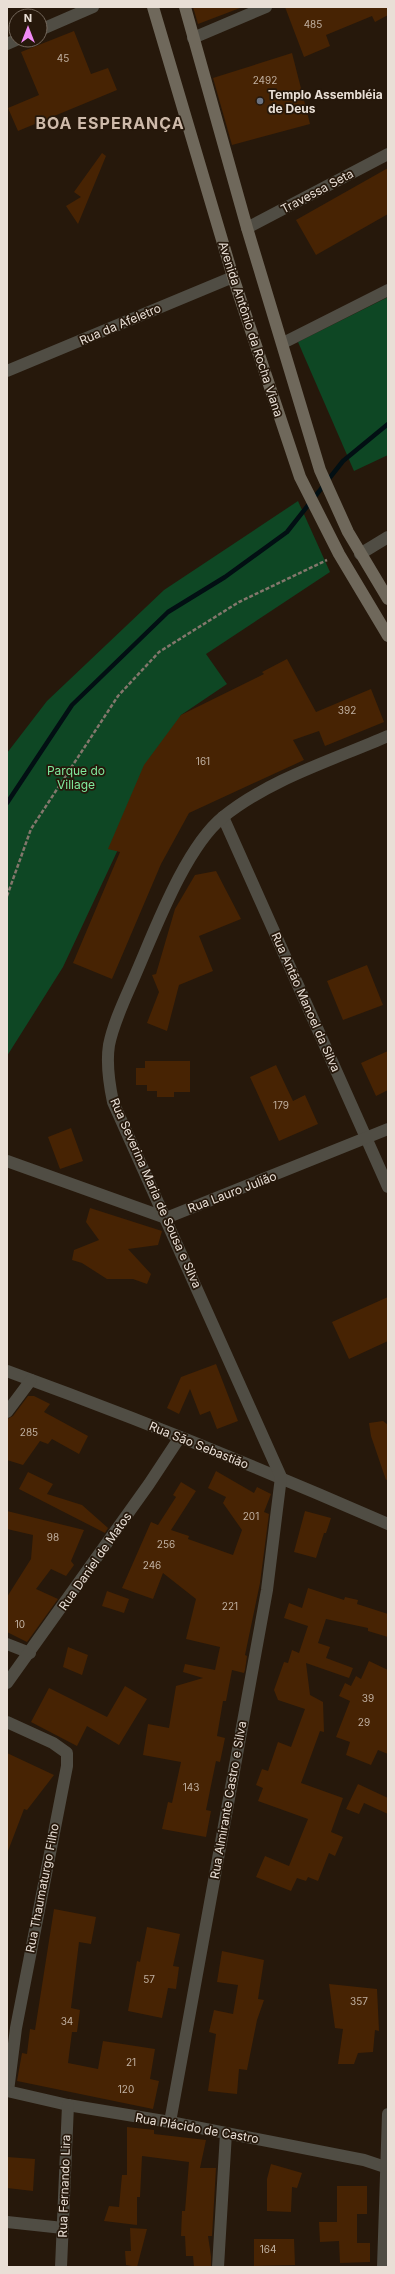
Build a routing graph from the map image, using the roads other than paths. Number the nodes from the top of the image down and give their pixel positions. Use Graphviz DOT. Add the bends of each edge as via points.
graph roads {
  1 [pos="93,7"];
  2 [pos="153,7"];
  3 [pos="185,7"];
  4 [pos="266,7"];
  5 [pos="48,27"];
  6 [pos="193,38"];
  7 [pos="388,154"];
  8 [pos="247,228"];
  9 [pos="233,277"];
  10 [pos="388,290"];
  11 [pos="283,343"];
  12 [pos="7,371"];
  13 [pos="388,537"];
  14 [pos="360,554"];
  15 [pos="388,599"];
  16 [pos="388,636"];
  17 [pos="388,736"];
  18 [pos="223,817"];
  19 [pos="388,1129"];
  20 [pos="367,1139"];
  21 [pos="7,1161"];
  22 [pos="388,1187"];
  23 [pos="166,1218"];
  24 [pos="7,1371"];
  25 [pos="31,1380"];
  26 [pos="7,1412"];
  27 [pos="180,1437"];
  28 [pos="281,1477"];
  29 [pos="388,1524"];
  30 [pos="7,1644"];
  31 [pos="30,1654"];
  32 [pos="7,1683"];
  33 [pos="7,1722"];
  34 [pos="8,2091"];
  35 [pos="68,2105"];
  36 [pos="388,2114"];
  37 [pos="170,2122"];
  38 [pos="226,2132"];
  39 [pos="385,2167"];
  40 [pos="7,2222"];
  41 [pos="63,2228"];
  42 [pos="61,2267"];
  43 [pos="218,2267"];
  44 [pos="383,2267"];
  1 -- 5 [label="street"];
  2 -- 9 [label="main road, Avenida Antônio da Rocha Viana"];
  3 -- 6 [label="main road, Avenida Antônio da Rocha Viana"];
  4 -- 6 [label="street"];
  6 -- 8 [label="main road, Avenida Antônio da Rocha Viana"];
  7 -- 8 [label="street, Travessa Seta"];
  8 -- 11 [label="main road, Avenida Antônio da Rocha Viana"];
  9 -- 12 [label="street, Rua da Afeletro"];
  9 -- 16 [label="main road, Avenida Antônio da Rocha Viana" via="300,476 339,554"];
  10 -- 11 [label="street"];
  11 -- 14 [label="main road, Avenida Antônio da Rocha Viana" via="320,470"];
  13 -- 14 [label="street"];
  14 -- 15 [label="main road, Avenida Antônio da Rocha Viana"];
  17 -- 18 [label="street, Rua Severina Maria de Sousa e Silva" via="288,779 248,800"];
  18 -- 20 [label="street, Rua Antão Manoel da Silva"];
  18 -- 23 [label="street, Rua Severina Maria de Sousa e Silva" via="199,844 180,878 121,1009 109,1045 108,1072 114,1102"];
  19 -- 20 [label="street, Rua Lauro Julião"];
  20 -- 22 [label="street, Rua Antão Manoel da Silva"];
  20 -- 23 [label="street, Rua Lauro Julião"];
  21 -- 23 [label="street"];
  23 -- 28 [label="street, Rua Severina Maria de Sousa e Silva"];
  24 -- 25 [label="street, Rua São Sebastião"];
  25 -- 26 [label="street"];
  25 -- 27 [label="street, Rua São Sebastião"];
  27 -- 28 [label="street, Rua São Sebastião"];
  27 -- 31 [label="street, Rua Daniel de Matos"];
  28 -- 29 [label="street, Rua São Sebastião"];
  28 -- 37 [label="street, Rua Almirante Castro e Silva" via="267,1590"];
  30 -- 31 [label="street"];
  31 -- 32 [label="street, Rua Daniel de Matos"];
  33 -- 34 [label="street, Rua Thaumaturgo Filho" via="61,1747 67,1753 67,1766 16,2028"];
  34 -- 35 [label="street, Rua Plácido de Castro"];
  35 -- 37 [label="street, Rua Plácido de Castro"];
  35 -- 41 [label="street, Rua Fernando Lira"];
  36 -- 39 [label="street"];
  37 -- 38 [label="street, Rua Plácido de Castro"];
  38 -- 39 [label="street, Rua Plácido de Castro" via="364,2160"];
  38 -- 43 [label="street"];
  39 -- 44 [label="street"];
  40 -- 41 [label="street"];
  41 -- 42 [label="street, Rua Fernando Lira"];
}
